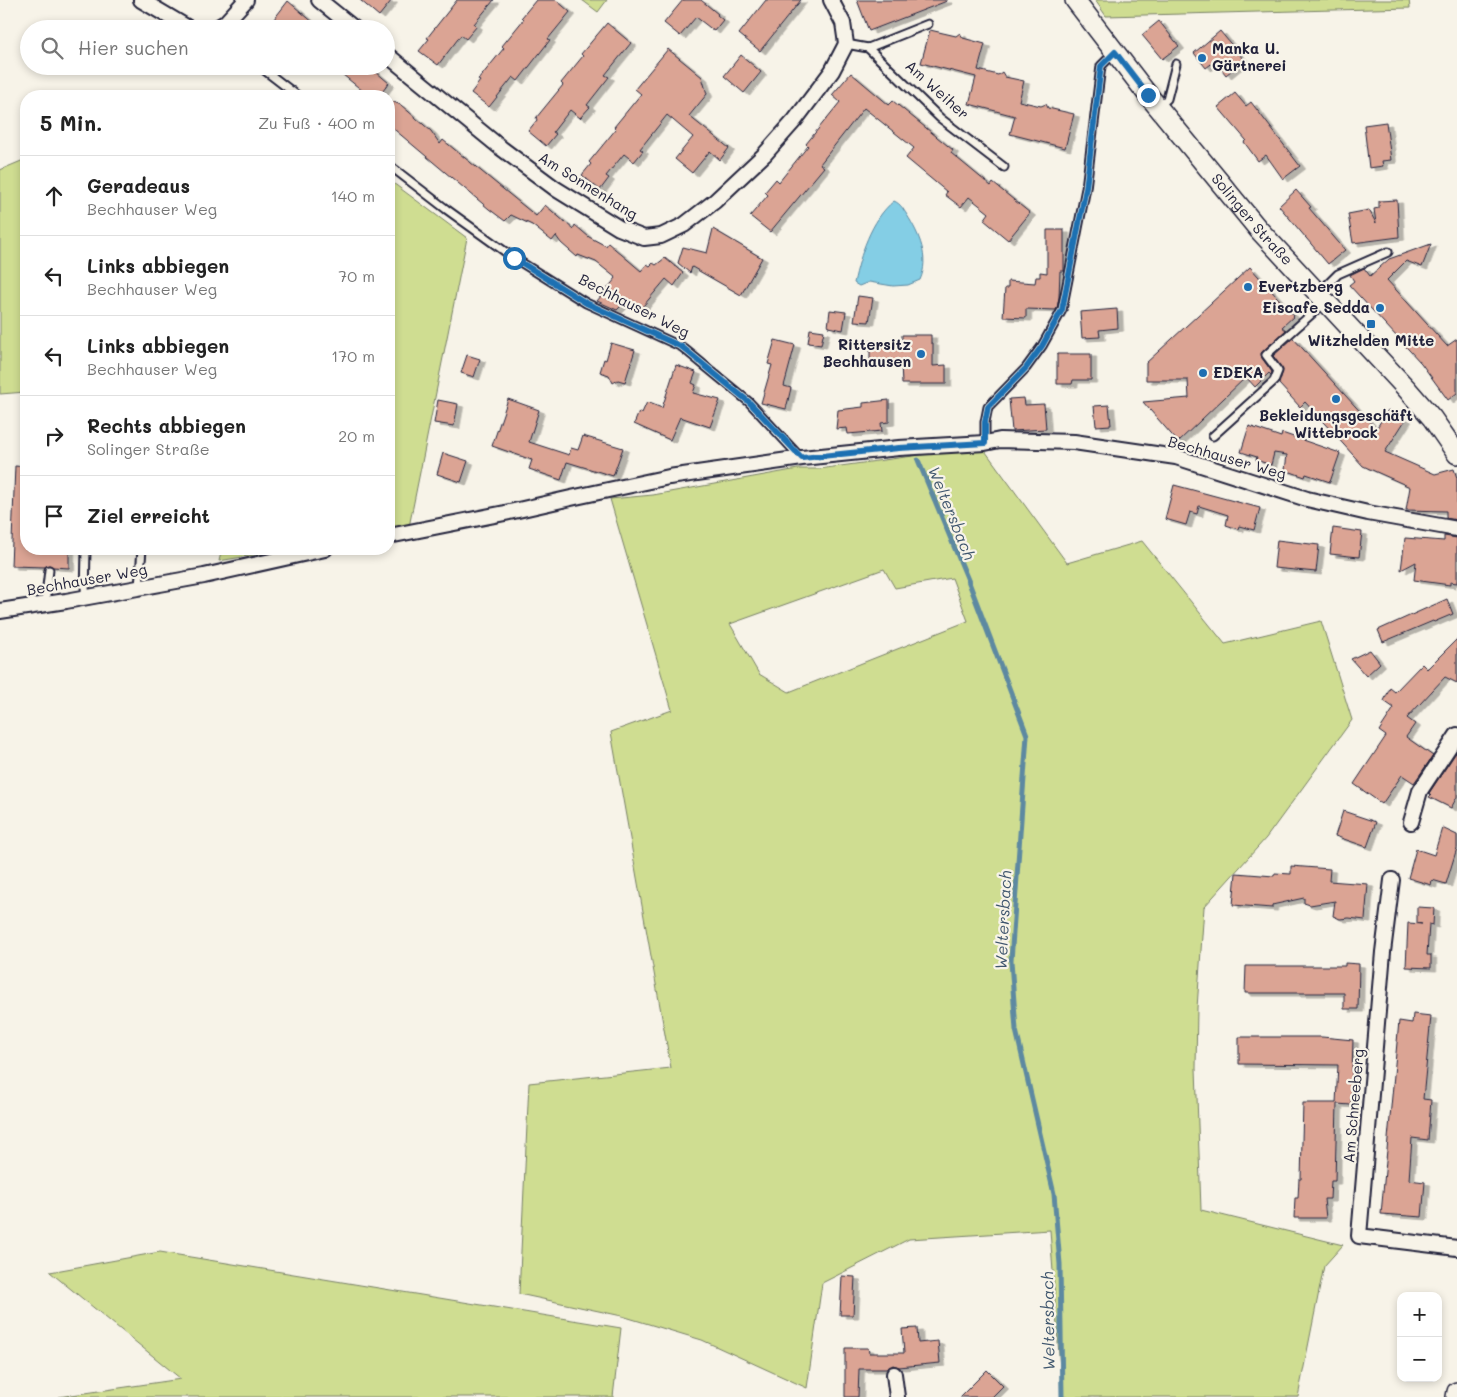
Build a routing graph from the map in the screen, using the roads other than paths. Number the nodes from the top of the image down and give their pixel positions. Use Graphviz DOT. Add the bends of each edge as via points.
graph roads {
  1 [pos="141,0"];
  2 [pos="246,0"];
  3 [pos="319,0"];
  4 [pos="831,0"];
  5 [pos="1075,0"];
  6 [pos="175,20"];
  7 [pos="227,20"];
  8 [pos="344,20"];
  9 [pos="928,24"];
  10 [pos="846,44"];
  11 [pos="868,48"];
  12 [pos="1115,52"];
  13 [pos="395,61"];
  14 [pos="1176,64"];
  15 [pos="271,75"];
  16 [pos="290,90"];
  17 [pos="1158,107"];
  18 [pos="1004,167"];
  19 [pos="395,170"];
  20 [pos="1388,252"];
  21 [pos="1321,298"];
  22 [pos="1213,436"];
  23 [pos="985,443"];
  24 [pos="1457,454"];
  25 [pos="802,458"];
  26 [pos="1457,529"];
  27 [pos="395,535"];
  28 [pos="86,555"];
  29 [pos="142,555"];
  30 [pos="299,555"];
  31 [pos="50,570"];
  32 [pos="139,587"];
  33 [pos="85,597"];
  34 [pos="46,603"];
  35 [pos="0,611"];
  36 [pos="1457,735"];
  37 [pos="1411,822"];
  38 [pos="1392,880"];
  39 [pos="1457,1248"];
  40 [pos="894,1374"];
  41 [pos="1457,1392"];
  42 [pos="897,1397"];
  43 [pos="1456,1397"];
  1 -- 6 [label="street"];
  2 -- 7 [label="street"];
  3 -- 8 [label="street"];
  4 -- 10 [label="street" via="843,23"];
  5 -- 12 [label="main road, Solinger Straße"];
  9 -- 11 [label="lane"];
  10 -- 11 [label="lane"];
  10 -- 13 [label="street, Am Sonnenhang" via="832,71 764,155 684,225 661,236 644,238 619,228 556,189"];
  11 -- 18 [label="lane, Am Weiher" via="940,118"];
  12 -- 17 [label="main road, Solinger Straße"];
  12 -- 23 [label="lane" via="1101,66 1086,188 1062,310 1026,368 988,407"];
  14 -- 17 [label="lane" via="1167,98"];
  15 -- 16 [label="lane"];
  17 -- 21 [label="main road, Solinger Straße" via="1259,230"];
  19 -- 25 [label="lane, Bechhauser Weg" via="514,258 586,303 682,347 749,402"];
  20 -- 21 [label="lane" via="1338,274"];
  21 -- 22 [label="lane" via="1266,355 1278,371 1274,381"];
  21 -- 24 [label="main road, Solinger Straße" via="1400,381"];
  23 -- 25 [label="street, Bechhauser Weg"];
  23 -- 26 [label="street, Bechhauser Weg" via="1000,440 1074,442 1176,457 1307,499"];
  25 -- 27 [label="street, Bechhauser Weg" via="669,477"];
  28 -- 33 [label="lane"];
  29 -- 32 [label="lane"];
  30 -- 32 [label="street, Bechhauser Weg"];
  31 -- 34 [label="lane"];
  32 -- 33 [label="street, Bechhauser Weg"];
  33 -- 34 [label="street, Bechhauser Weg"];
  34 -- 35 [label="street, Bechhauser Weg"];
  36 -- 37 [label="street" via="1420,791"];
  38 -- 39 [label="street, Am Schneeberg" via="1359,1236"];
  40 -- 42 [label="street"];
  41 -- 43 [label="main road"];
}
